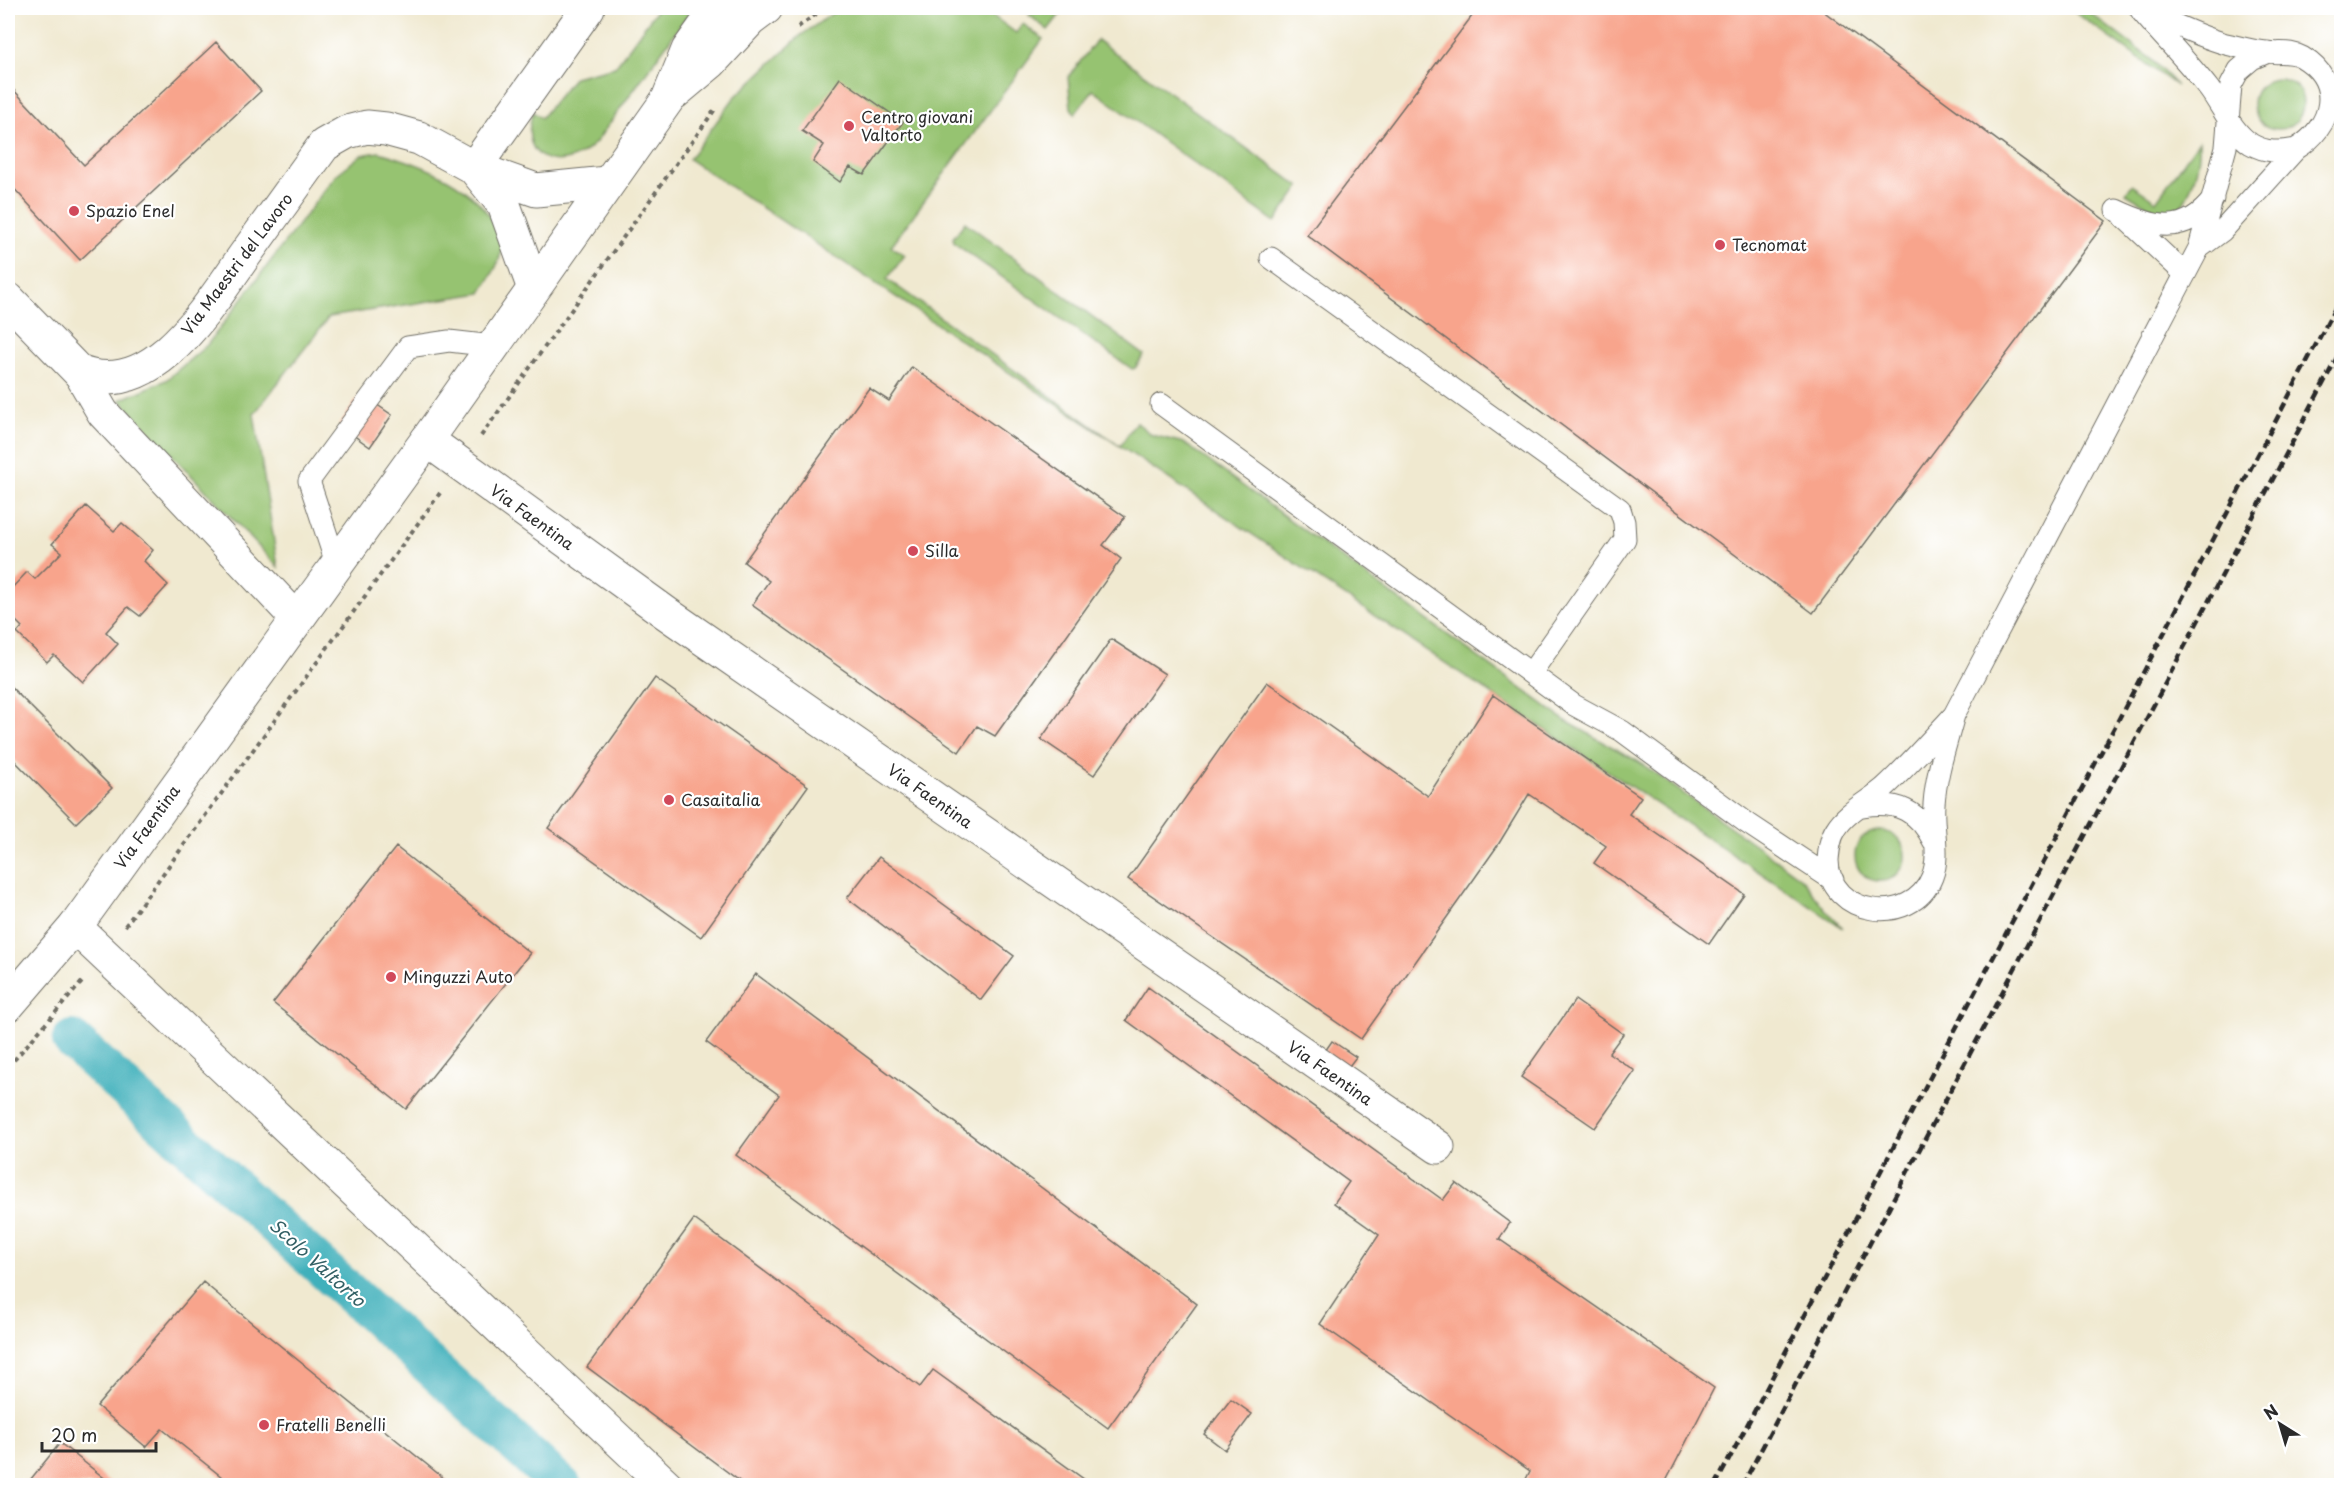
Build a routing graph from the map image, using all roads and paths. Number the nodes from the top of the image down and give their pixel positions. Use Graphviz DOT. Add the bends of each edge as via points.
graph roads {
  1 [pos="588,8"];
  2 [pos="718,8"];
  3 [pos="766,8"];
  4 [pos="2139,8"];
  5 [pos="2268,52"];
  6 [pos="668,99"];
  7 [pos="717,106"];
  8 [pos="2229,118"];
  9 [pos="2296,149"];
  10 [pos="474,168"];
  11 [pos="607,183"];
  12 [pos="2214,198"];
  13 [pos="2199,248"];
  14 [pos="1271,258"];
  15 [pos="2185,274"];
  16 [pos="533,286"];
  17 [pos="8,299"];
  18 [pos="493,346"];
  19 [pos="79,372"];
  20 [pos="1161,404"];
  21 [pos="427,440"];
  22 [pos="460,465"];
  23 [pos="336,563"];
  24 [pos="297,619"];
  25 [pos="1531,673"];
  26 [pos="1954,716"];
  27 [pos="1863,806"];
  28 [pos="1934,842"];
  29 [pos="1833,880"];
  30 [pos="67,938"];
  31 [pos="105,955"];
  32 [pos="8,1005"];
  33 [pos="8,1067"];
  34 [pos="1438,1147"];
  35 [pos="667,1485"];
  1 -- 10 [label="street"];
  2 -- 6 [label="street, Via Faentina" via="688,50"];
  3 -- 6 [label="street, Via Faentina"];
  4 -- 5 [label="lane" via="2223,43"];
  4 -- 8 [label="lane"];
  5 -- 8 [label="lane" via="2239,70 2231,85"];
  5 -- 9 [label="lane" via="2300,56 2324,79 2329,95 2322,128"];
  6 -- 11 [label="street, Via Faentina"];
  7 -- 22 [label="path"];
  8 -- 9 [label="lane" via="2250,143 2264,150"];
  8 -- 12 [label="lane"];
  9 -- 13 [label="lane" via="2222,231"];
  10 -- 11 [label="street, Via Maestri del Lavoro" via="536,190"];
  10 -- 16 [label="street, Via Maestri del Lavoro" via="504,205"];
  10 -- 19 [label="street, Via Maestri del Lavoro" via="400,131 367,127 347,132 324,144 205,312 176,346 146,367 119,377 95,379"];
  11 -- 16 [label="street, Via Faentina"];
  12 -- 13 [label="lane"];
  12 -- 15 [label="lane" via="2186,222 2170,227 2116,210"];
  13 -- 15 [label="lane"];
  14 -- 25 [label="lane" via="1620,509 1625,540"];
  15 -- 26 [label="lane"];
  16 -- 18 [label="street, Via Faentina"];
  17 -- 19 [label="street"];
  18 -- 21 [label="street, Via Faentina"];
  18 -- 23 [label="lane" via="449,341 408,347 309,481"];
  19 -- 24 [label="street" via="103,413"];
  20 -- 25 [label="lane"];
  21 -- 22 [label="street, Via Faentina"];
  21 -- 23 [label="street, Via Faentina"];
  22 -- 31 [label="path"];
  22 -- 34 [label="street, Via Faentina" via="666,614"];
  23 -- 24 [label="street, Via Faentina"];
  24 -- 30 [label="street, Via Faentina"];
  25 -- 29 [label="lane" via="1574,705 1622,731 1747,823"];
  26 -- 27 [label="lane" via="1908,766"];
  26 -- 28 [label="lane" via="1936,782"];
  27 -- 28 [label="lane" via="1881,803 1906,809 1927,826"];
  27 -- 29 [label="lane" via="1848,815 1829,845 1828,863"];
  28 -- 29 [label="lane" via="1936,860 1932,877 1923,893 1910,904 1874,911 1843,895"];
  30 -- 31 [label="street"];
  30 -- 32 [label="street, Via Faentina"];
  31 -- 33 [label="path"];
  31 -- 35 [label="street"];
}
